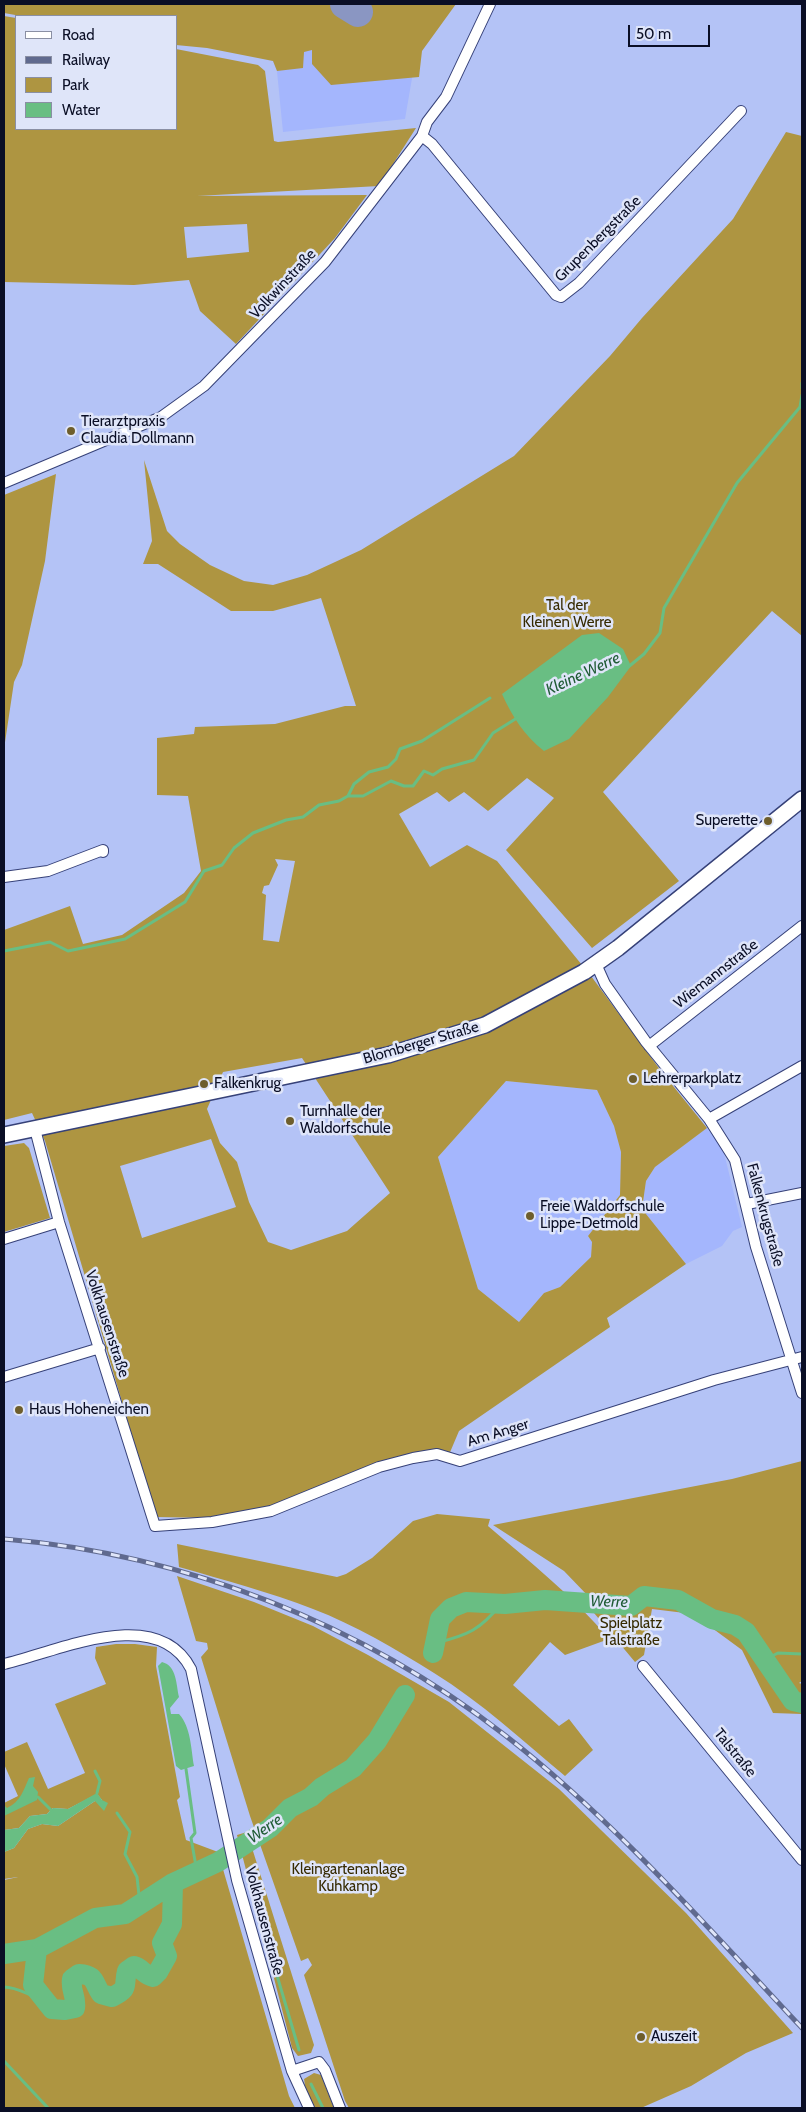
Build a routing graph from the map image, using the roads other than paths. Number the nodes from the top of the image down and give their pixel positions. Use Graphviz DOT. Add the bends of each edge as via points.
graph roads {
  1 [pos="490,4"];
  2 [pos="741,111"];
  3 [pos="422,136"];
  4 [pos="4,483"];
  5 [pos="802,799"];
  6 [pos="103,852"];
  7 [pos="4,877"];
  8 [pos="802,926"];
  9 [pos="596,964"];
  10 [pos="649,1046"];
  11 [pos="802,1066"];
  12 [pos="709,1119"];
  13 [pos="35,1129"];
  14 [pos="4,1135"];
  15 [pos="802,1193"];
  16 [pos="747,1204"];
  17 [pos="59,1222"];
  18 [pos="4,1239"];
  19 [pos="100,1348"];
  20 [pos="802,1357"];
  21 [pos="790,1359"];
  22 [pos="4,1377"];
  23 [pos="802,1393"];
  24 [pos="155,1526"];
  25 [pos="4,1664"];
  26 [pos="643,1666"];
  27 [pos="802,1860"];
  28 [pos="292,2071"];
  29 [pos="309,2108"];
  30 [pos="340,2108"];
  1 -- 3 [label="street, Volkwinstraße" via="446,97 427,122"];
  2 -- 3 [label="street, Grupenbergstraße" via="586,276 561,297"];
  3 -- 4 [label="street, Volkwinstraße" via="325,262 204,386 161,417"];
  5 -- 9 [label="street, Blomberger Straße"];
  6 -- 7 [label="street" via="48,870"];
  8 -- 10 [label="street, Wiemannstraße"];
  9 -- 10 [label="street, Falkenkrugstraße" via="605,984"];
  9 -- 13 [label="street, Blomberger Straße" via="507,1015 430,1044"];
  10 -- 12 [label="street, Falkenkrugstraße"];
  11 -- 12 [label="street"];
  12 -- 16 [label="street, Falkenkrugstraße" via="735,1160"];
  13 -- 14 [label="street, Blomberger Straße"];
  13 -- 17 [label="street, Volkhausenstraße"];
  15 -- 16 [label="street"];
  16 -- 21 [label="street, Falkenkrugstraße" via="756,1247"];
  17 -- 18 [label="street"];
  17 -- 19 [label="street, Volkhausenstraße"];
  19 -- 22 [label="street"];
  19 -- 24 [label="street, Volkhausenstraße"];
  20 -- 21 [label="street, Am Anger"];
  21 -- 23 [label="street, Falkenkrugstraße"];
  21 -- 24 [label="street, Am Anger" via="460,1461 437,1454 379,1467 271,1511 212,1522"];
  25 -- 28 [label="street, Volkhausenstraße" via="52,1648 101,1638 131,1636 165,1641 180,1652 191,1669 225,1834"];
  26 -- 27 [label="street, Talstraße"];
  28 -- 29 [label="street, Volkhausenstraße"];
  28 -- 30 [label="street" via="319,2062"];
}
